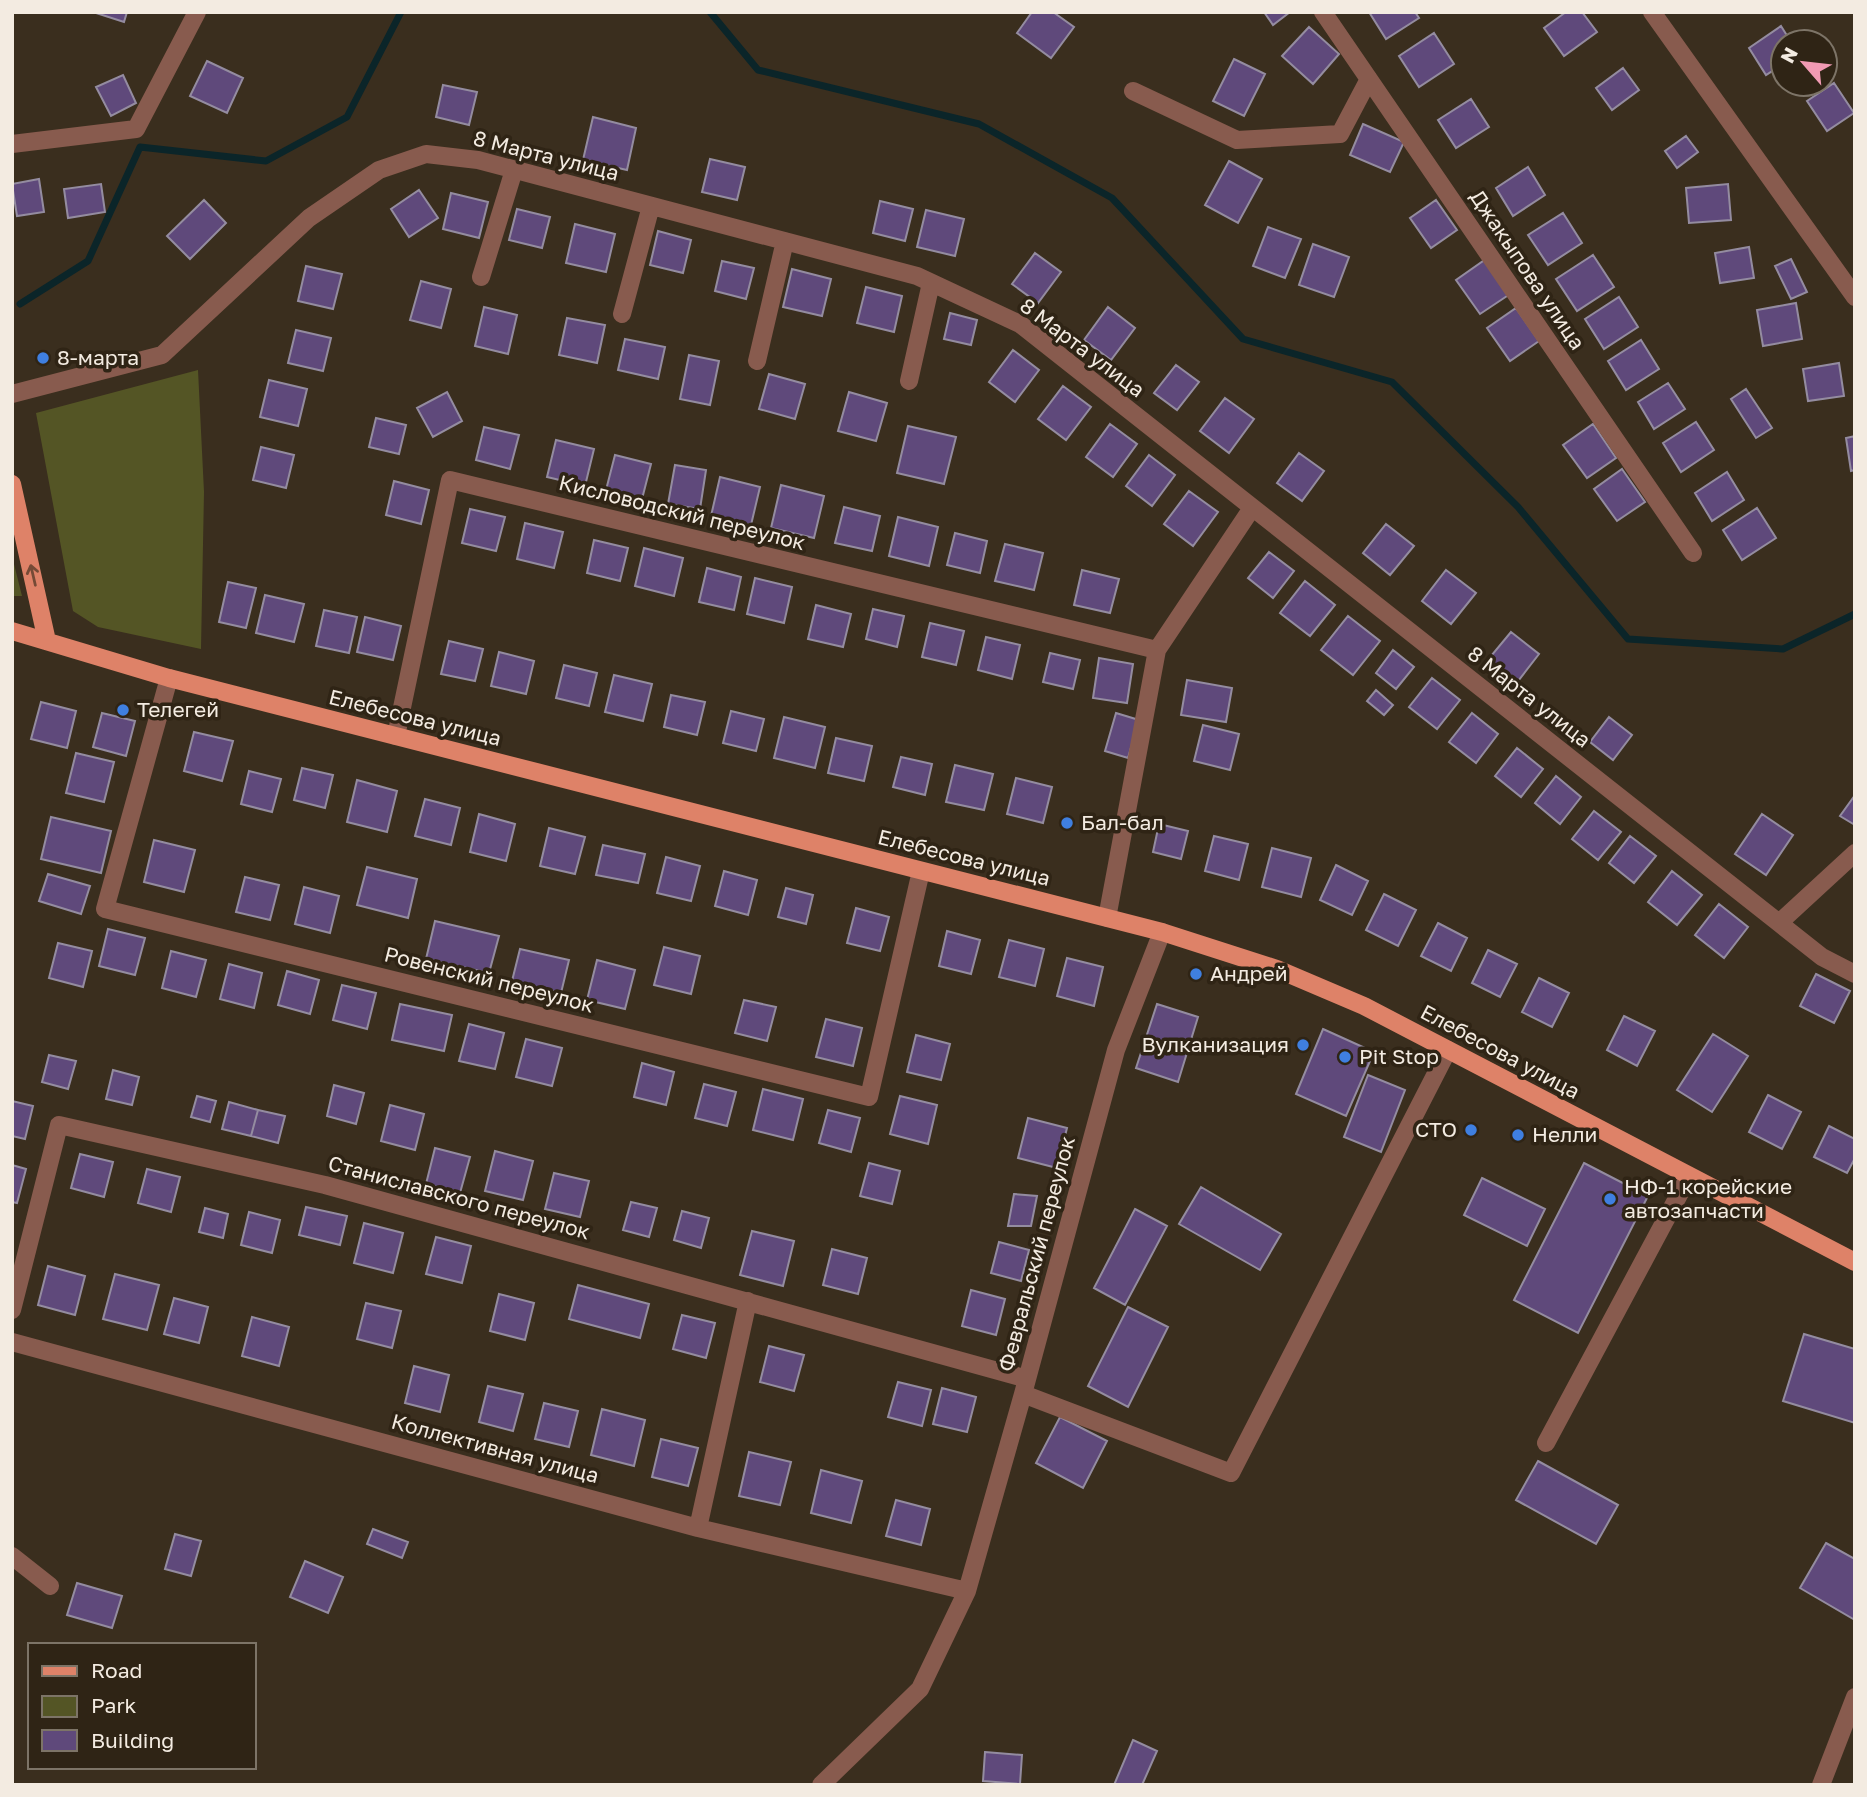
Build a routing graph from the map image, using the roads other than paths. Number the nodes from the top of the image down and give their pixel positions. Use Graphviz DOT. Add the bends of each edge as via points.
graph roads {
  1 [pos="197,12"];
  2 [pos="1323,12"];
  3 [pos="1652,12"];
  4 [pos="1369,79"];
  5 [pos="1133,91"];
  6 [pos="12,144"];
  7 [pos="514,170"];
  8 [pos="651,206"];
  9 [pos="785,241"];
  10 [pos="481,277"];
  11 [pos="931,283"];
  12 [pos="1855,297"];
  13 [pos="622,314"];
  14 [pos="757,361"];
  15 [pos="909,381"];
  16 [pos="12,394"];
  17 [pos="12,484"];
  18 [pos="1252,508"];
  19 [pos="1693,553"];
  20 [pos="12,631"];
  21 [pos="47,641"];
  22 [pos="1157,650"];
  23 [pos="169,678"];
  24 [pos="396,736"];
  25 [pos="1855,853"];
  26 [pos="921,870"];
  27 [pos="1107,918"];
  28 [pos="1779,923"];
  29 [pos="1161,932"];
  30 [pos="1855,974"];
  31 [pos="1448,1050"];
  32 [pos="1689,1176"];
  33 [pos="1855,1262"];
  34 [pos="748,1301"];
  35 [pos="12,1310"];
  36 [pos="12,1342"];
  37 [pos="1025,1387"];
  38 [pos="1546,1443"];
  39 [pos="698,1528"];
  40 [pos="12,1556"];
  41 [pos="50,1586"];
  42 [pos="967,1591"];
  43 [pos="1855,1697"];
  44 [pos="821,1785"];
  45 [pos="1821,1785"];
  1 -- 6 [label="street" via="136,129"];
  2 -- 4 [label="street, Джакыпова улица"];
  3 -- 12 [label="street"];
  4 -- 5 [label="street" via="1340,134 1237,140"];
  4 -- 19 [label="street, Джакыпова улица"];
  7 -- 8 [label="street, 8 Марта улица"];
  7 -- 10 [label="street"];
  7 -- 16 [label="street, 8 Марта улица" via="426,154 379,170 309,218 162,355"];
  8 -- 9 [label="street, 8 Марта улица"];
  8 -- 13 [label="street"];
  9 -- 11 [label="street, 8 Марта улица"];
  9 -- 14 [label="street"];
  11 -- 15 [label="street"];
  11 -- 18 [label="street, 8 Марта улица" via="1020,324"];
  21 -- 17 [label="main road, one-way"];
  18 -- 22 [label="street"];
  18 -- 28 [label="street, 8 Марта улица"];
  20 -- 21 [label="main road, Елебесова улица"];
  21 -- 23 [label="main road, Елебесова улица"];
  22 -- 24 [label="street, Кисловодский переулок" via="450,480"];
  22 -- 27 [label="street"];
  23 -- 24 [label="main road, Елебесова улица"];
  23 -- 26 [label="street, Ровенский переулок" via="105,909 870,1097"];
  24 -- 26 [label="main road, Елебесова улица"];
  25 -- 28 [label="street"];
  26 -- 27 [label="main road, Елебесова улица"];
  27 -- 29 [label="main road, Елебесова улица"];
  28 -- 30 [label="street, 8 Марта улица" via="1822,957"];
  29 -- 31 [label="main road, Елебесова улица" via="1277,970 1364,1006"];
  29 -- 37 [label="street, Февральский переулок" via="1116,1050"];
  31 -- 32 [label="main road, Елебесова улица"];
  31 -- 37 [label="street, Станиславского переулок" via="1231,1473"];
  32 -- 33 [label="main road, Елебесова улица"];
  32 -- 38 [label="street"];
  34 -- 35 [label="street, Станиславского переулок" via="325,1185 59,1125"];
  34 -- 37 [label="street, Станиславского переулок"];
  34 -- 39 [label="street"];
  36 -- 39 [label="street, Коллективная улица"];
  37 -- 42 [label="street, Февральский переулок"];
  39 -- 42 [label="street, Коллективная улица"];
  40 -- 41 [label="street"];
  42 -- 44 [label="street, Февральский переулок" via="920,1689"];
  43 -- 45 [label="street"];
}
